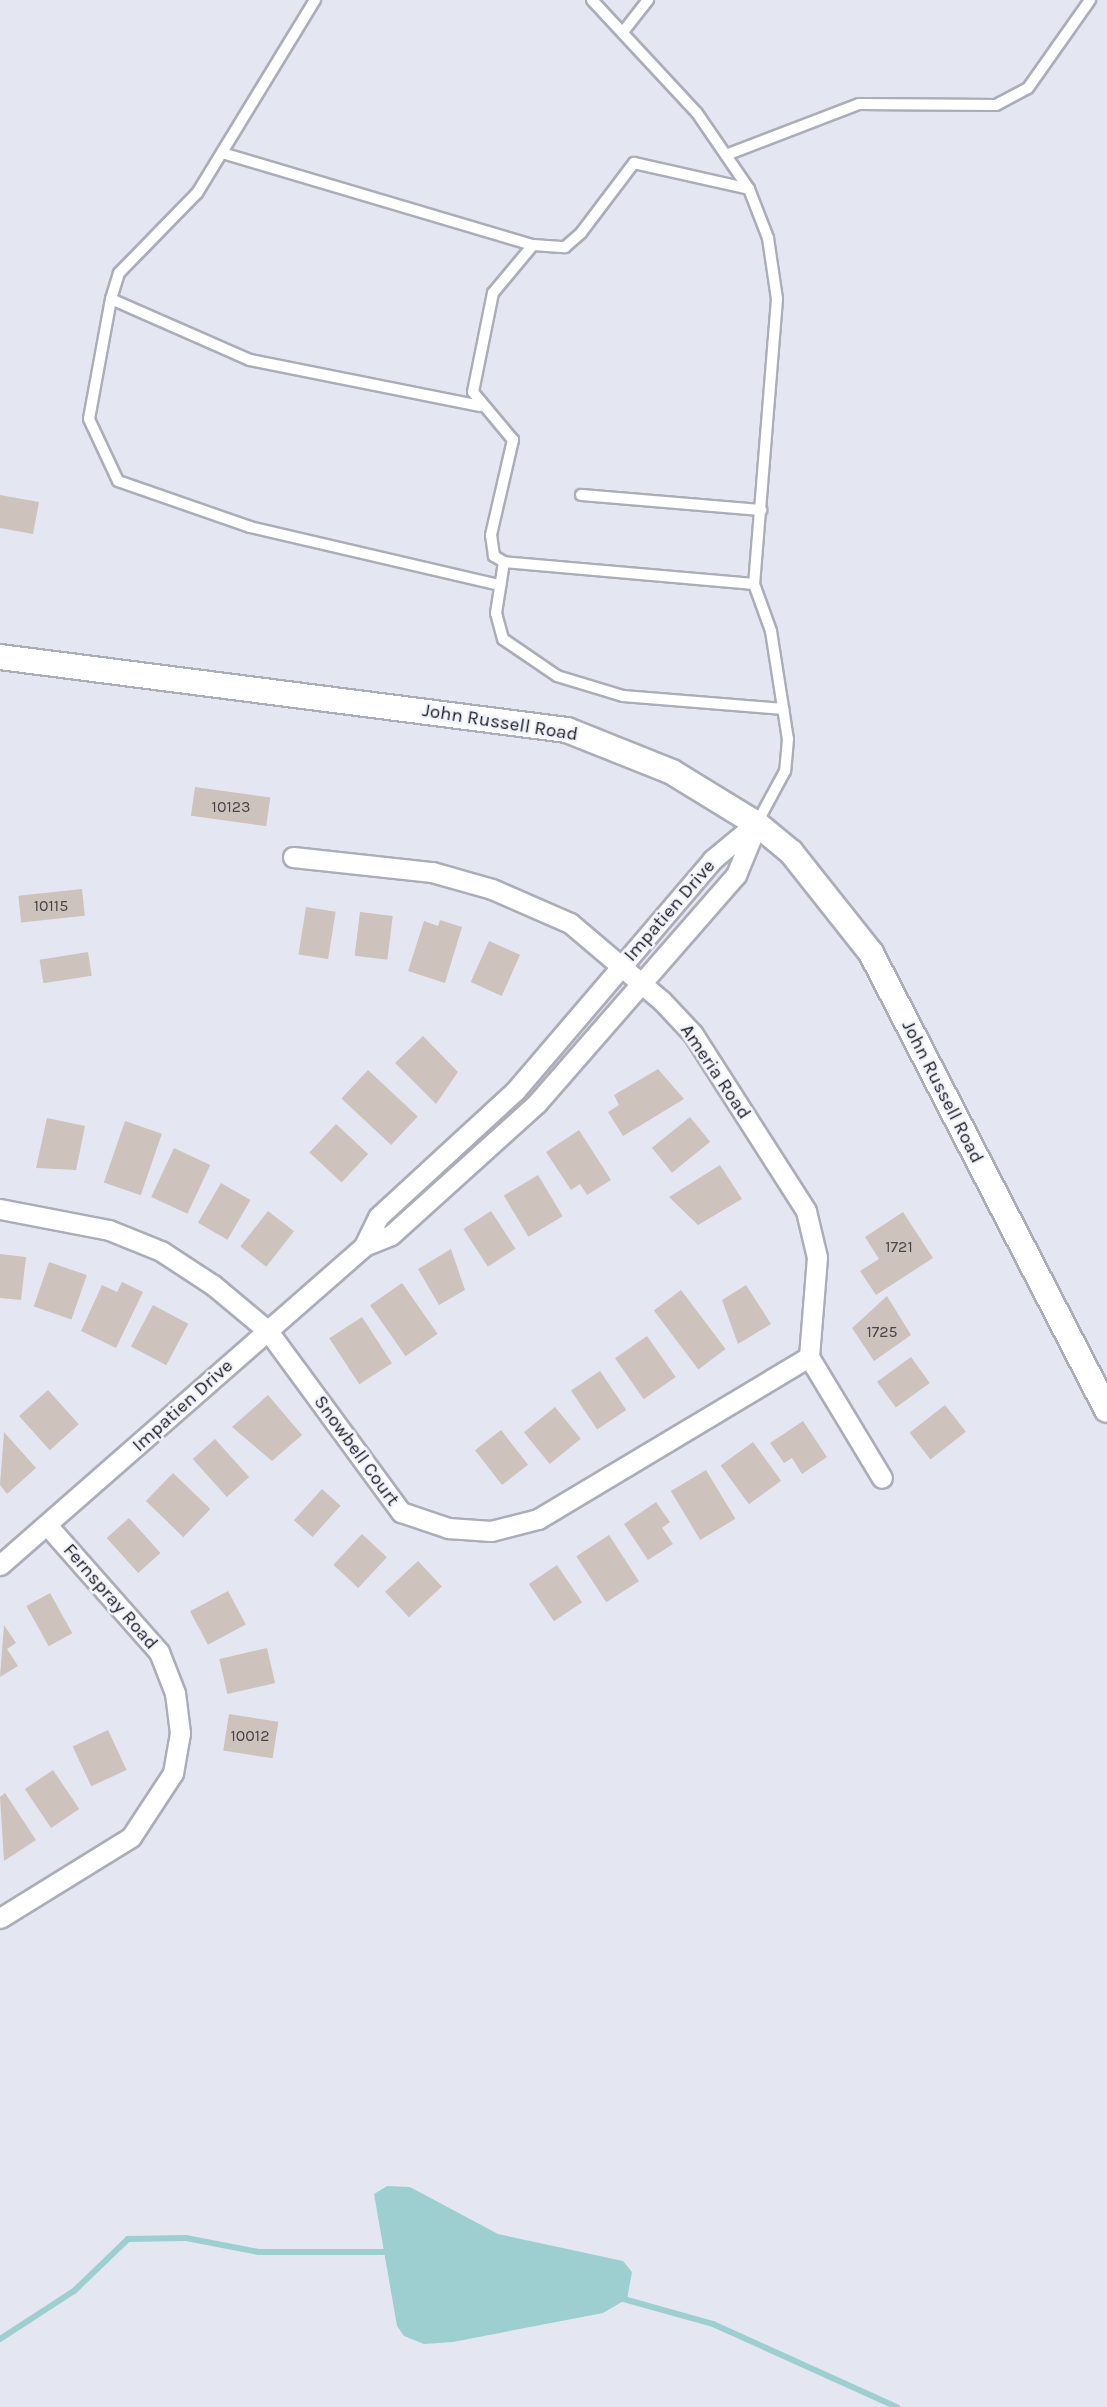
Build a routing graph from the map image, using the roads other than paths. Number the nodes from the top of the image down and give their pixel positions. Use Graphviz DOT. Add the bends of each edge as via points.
graph roads {
  1 [pos="315,0"];
  2 [pos="592,0"];
  3 [pos="648,0"];
  4 [pos="1090,0"];
  5 [pos="623,32"];
  6 [pos="222,153"];
  7 [pos="726,155"];
  8 [pos="748,189"];
  9 [pos="533,245"];
  10 [pos="111,299"];
  11 [pos="480,406"];
  12 [pos="581,495"];
  13 [pos="761,510"];
  14 [pos="504,562"];
  15 [pos="754,584"];
  16 [pos="500,585"];
  17 [pos="0,657"];
  18 [pos="783,709"];
  19 [pos="757,824"];
  20 [pos="293,857"];
  21 [pos="622,966"];
  22 [pos="643,984"];
  23 [pos="0,1209"];
  24 [pos="364,1246"];
  25 [pos="268,1331"];
  26 [pos="808,1357"];
  27 [pos="1107,1410"];
  28 [pos="882,1478"];
  29 [pos="48,1526"];
  30 [pos="0,1565"];
  31 [pos="0,1918"];
  1 -- 6 [label="lane"];
  2 -- 5 [label="lane"];
  3 -- 5 [label="lane"];
  4 -- 7 [label="lane" via="1028,88 996,105 859,104"];
  5 -- 7 [label="lane" via="698,113"];
  6 -- 9 [label="lane"];
  6 -- 10 [label="lane" via="197,193 119,273"];
  7 -- 8 [label="lane"];
  8 -- 9 [label="lane" via="634,163 565,247"];
  8 -- 13 [label="lane" via="768,238 777,299"];
  9 -- 11 [label="lane" via="493,293 473,392"];
  10 -- 11 [label="lane" via="250,360"];
  10 -- 16 [label="lane" via="89,419 118,481 250,527"];
  11 -- 14 [label="lane" via="513,440 491,535 494,556"];
  12 -- 13 [label="lane"];
  13 -- 15 [label="lane"];
  14 -- 15 [label="lane"];
  14 -- 16 [label="lane"];
  15 -- 18 [label="lane" via="771,631"];
  16 -- 18 [label="lane" via="496,613 503,639 557,676 623,696"];
  17 -- 19 [label="street, John Russell Road" via="567,730 672,772"];
  18 -- 19 [label="lane" via="785,771"];
  19 -- 21 [label="street, Impatien Drive" via="712,860"];
  19 -- 22 [label="street, Impatien Drive" via="736,875"];
  19 -- 27 [label="street, John Russell Road" via="791,852 872,953"];
  20 -- 21 [label="street, Ameria Road" via="432,872 492,889 570,923"];
  21 -- 22 [label="street, Ameria Road"];
  21 -- 24 [label="street, Impatien Drive" via="515,1091 378,1217"];
  22 -- 24 [label="street, Impatien Drive" via="537,1103 391,1236"];
  22 -- 26 [label="street, Ameria Road" via="693,1034 806,1211 817,1257"];
  23 -- 25 [label="street, Snowbell Court" via="73,1220 161,1251"];
  24 -- 25 [label="street, Impatien Drive"];
  25 -- 26 [label="street, Snowbell Court" via="401,1512 427,1524 491,1531 538,1518 582,1494"];
  25 -- 29 [label="street, Impatien Drive"];
  26 -- 28 [label="street"];
  29 -- 30 [label="street, Impatien Drive"];
  29 -- 31 [label="street, Fernspray Road" via="159,1652 175,1693 180,1734 173,1773 131,1838"];
}
